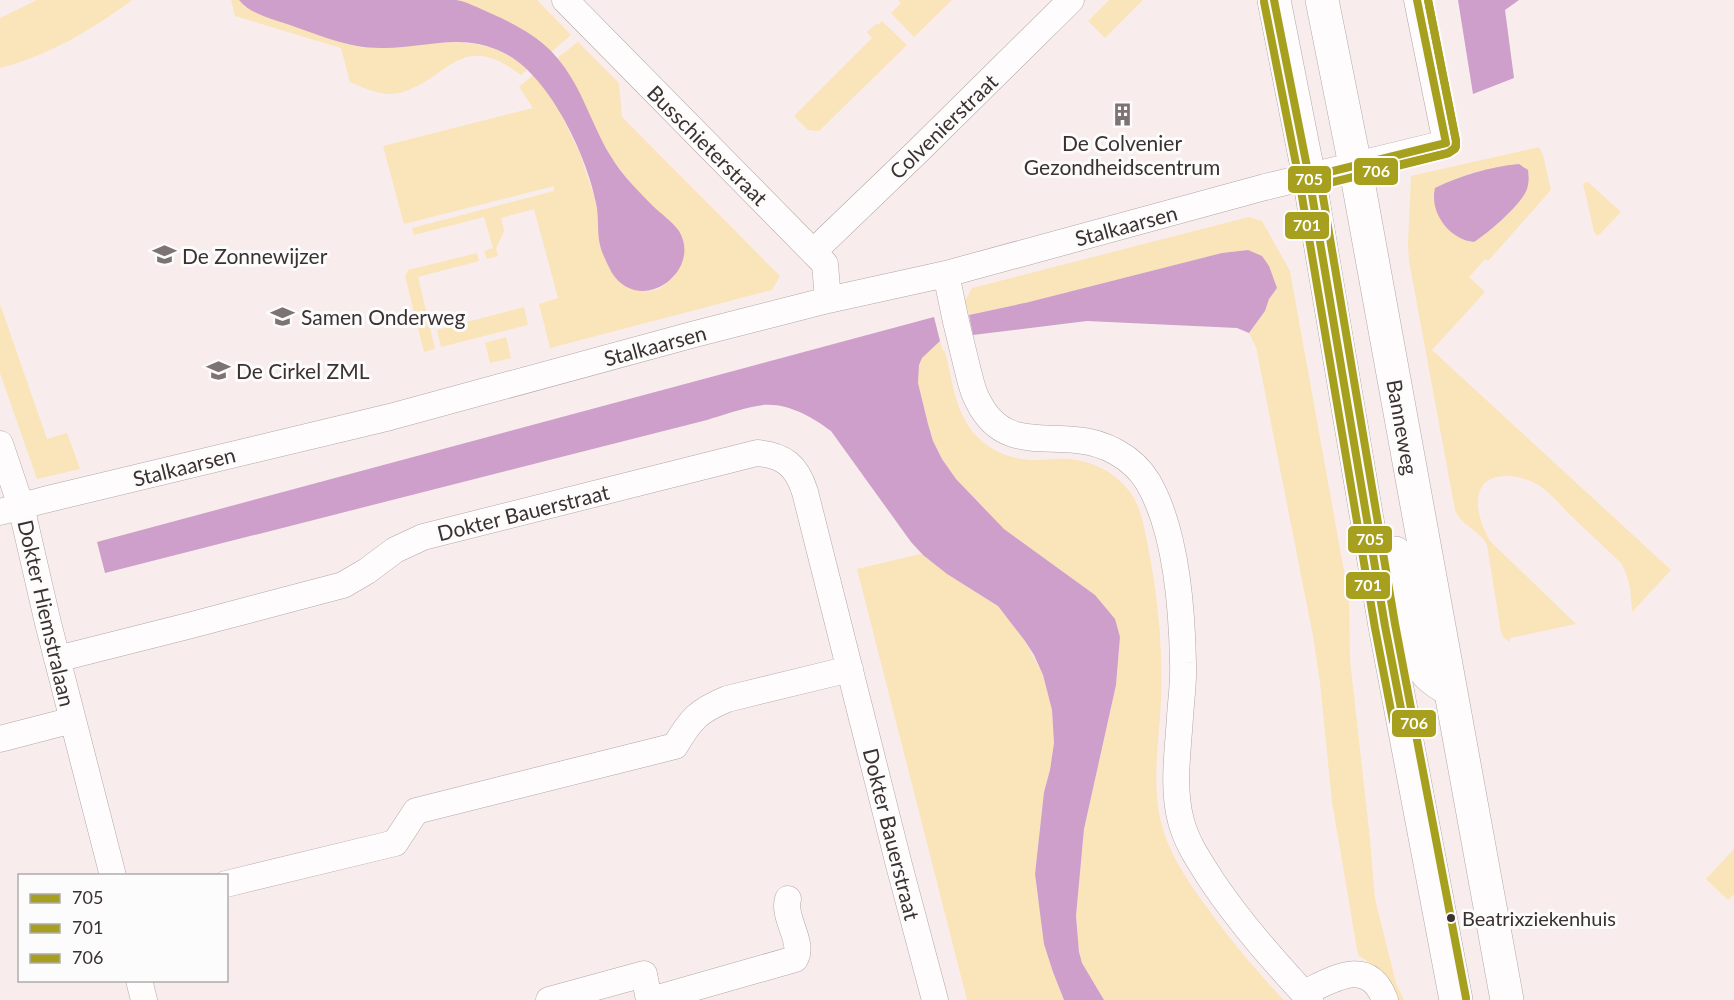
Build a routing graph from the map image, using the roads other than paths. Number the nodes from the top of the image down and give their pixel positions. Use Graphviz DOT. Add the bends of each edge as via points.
graph roads {
  1 [pos="1071,0"];
  2 [pos="1274,0"];
  3 [pos="1322,0"];
  4 [pos="1417,0"];
  5 [pos="580,5"];
  6 [pos="1355,165"];
  7 [pos="1309,177"];
  8 [pos="813,252"];
  9 [pos="946,274"];
  10 [pos="828,300"];
  11 [pos="0,444"];
  12 [pos="1358,466"];
  13 [pos="11,509"];
  14 [pos="57,658"];
  15 [pos="850,669"];
  16 [pos="1450,689"];
  17 [pos="73,720"];
  18 [pos="0,739"];
  19 [pos="112,874"];
  20 [pos="228,884"];
  21 [pos="788,899"];
  22 [pos="139,982"];
  23 [pos="1307,996"];
  24 [pos="144,1000"];
  25 [pos="549,1000"];
  26 [pos="650,1000"];
  27 [pos="935,1000"];
  28 [pos="1385,1000"];
  29 [pos="1456,1000"];
  30 [pos="1507,1000"];
  1 -- 8 [label="street, Colvenierstraat"];
  2 -- 7 [label="main road"];
  3 -- 6 [label="main road, Banneweg"];
  4 -- 6 [label="street" via="1446,143"];
  5 -- 8 [label="street, Busschieterstraat"];
  6 -- 7 [label="street"];
  6 -- 16 [label="main road, Banneweg"];
  7 -- 9 [label="street, Stalkaarsen"];
  7 -- 12 [label="main road"];
  8 -- 10 [label="street, Busschieterstraat" via="825,264"];
  9 -- 10 [label="street, Stalkaarsen"];
  9 -- 23 [label="street" via="977,401 992,421 1016,435 1090,441 1120,454 1147,480 1156,497 1172,549 1184,666 1177,774 1181,821 1189,844 1233,912"];
  10 -- 13 [label="street, Stalkaarsen" via="390,417"];
  11 -- 13 [label="street, Dokter Hiemstralaan"];
  12 -- 16 [label="main road" via="1392,542 1414,652 1428,675"];
  12 -- 29 [label="main road" via="1384,626"];
  13 -- 14 [label="street, Dokter Hiemstralaan"];
  14 -- 15 [label="street, Dokter Bauerstraat" via="343,585 395,550 423,537 757,453 783,458 802,480"];
  14 -- 17 [label="street, Dokter Hiemstralaan"];
  15 -- 20 [label="street" via="726,699 688,724 675,746 416,811 395,843"];
  15 -- 27 [label="street, Dokter Bauerstraat"];
  16 -- 30 [label="main road, Banneweg"];
  17 -- 18 [label="street, Dokter Hiemstralaan"];
  17 -- 19 [label="street, Dokter Hiemstralaan"];
  21 -- 26 [label="street" via="798,951 795,959"];
  22 -- 24 [label="street"];
  23 -- 28 [label="street" via="1345,974 1356,973 1376,983"];
  25 -- 26 [label="street" via="644,974"];
}
